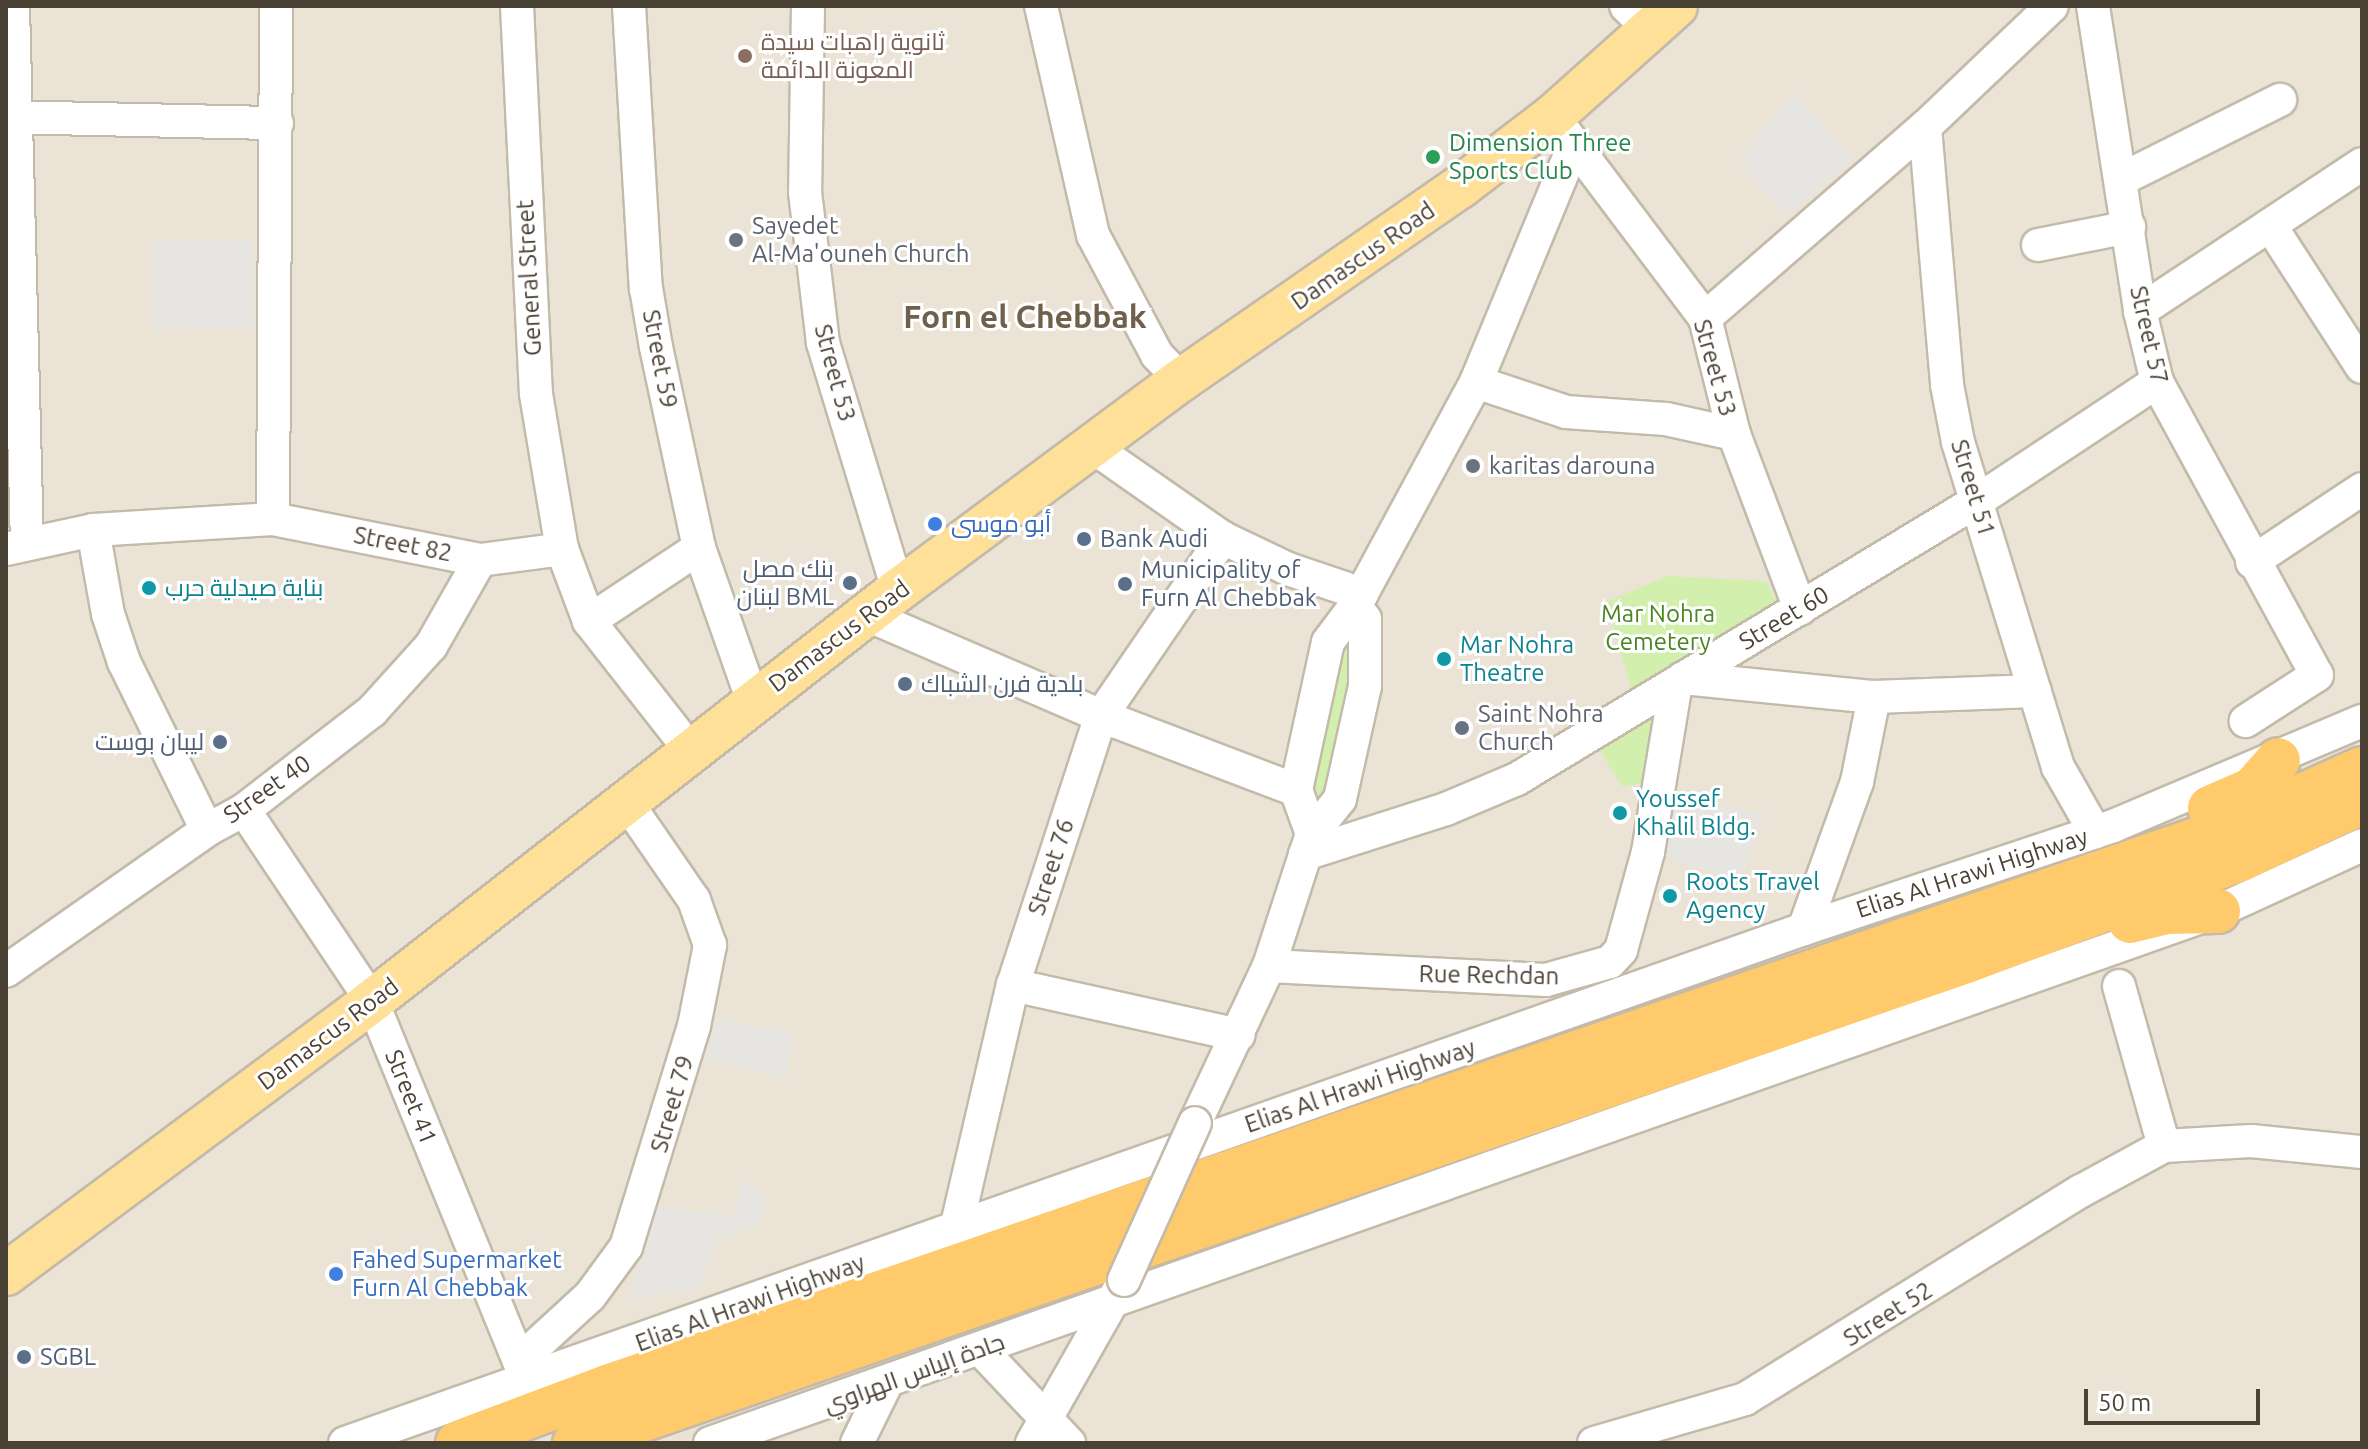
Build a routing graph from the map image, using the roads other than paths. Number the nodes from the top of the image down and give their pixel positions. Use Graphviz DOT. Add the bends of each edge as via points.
graph roads {
  1 [pos="13,6"];
  2 [pos="276,6"];
  3 [pos="517,6"];
  4 [pos="629,6"];
  5 [pos="808,6"];
  6 [pos="1041,6"];
  7 [pos="2052,6"];
  8 [pos="2093,6"];
  9 [pos="1651,14"];
  10 [pos="2280,100"];
  11 [pos="9,117"];
  12 [pos="277,123"];
  13 [pos="1925,127"];
  14 [pos="1564,130"];
  15 [pos="2362,164"];
  16 [pos="2122,179"];
  17 [pos="2270,225"];
  18 [pos="2129,227"];
  19 [pos="2038,245"];
  20 [pos="2140,311"];
  21 [pos="1705,318"];
  22 [pos="2362,367"];
  23 [pos="1181,380"];
  24 [pos="1476,382"];
  25 [pos="2157,382"];
  26 [pos="1734,434"];
  27 [pos="1094,448"];
  28 [pos="2362,489"];
  29 [pos="1977,501"];
  30 [pos="273,519"];
  31 [pos="93,530"];
  32 [pos="1223,538"];
  33 [pos="16,547"];
  34 [pos="699,548"];
  35 [pos="562,549"];
  36 [pos="480,560"];
  37 [pos="2252,562"];
  38 [pos="1359,600"];
  39 [pos="883,603"];
  40 [pos="1800,609"];
  41 [pos="589,621"];
  42 [pos="1680,680"];
  43 [pos="2035,691"];
  44 [pos="1874,697"];
  45 [pos="753,701"];
  46 [pos="1101,716"];
  47 [pos="2246,721"];
  48 [pos="2357,724"];
  49 [pos="690,750"];
  50 [pos="2278,760"];
  51 [pos="2362,769"];
  52 [pos="1296,790"];
  53 [pos="2362,802"];
  54 [pos="627,803"];
  55 [pos="244,810"];
  56 [pos="2083,828"];
  57 [pos="207,830"];
  58 [pos="1309,844"];
  59 [pos="2362,845"];
  60 [pos="2008,905"];
  61 [pos="2218,911"];
  62 [pos="1804,929"];
  63 [pos="1969,960"];
  64 [pos="1269,966"];
  65 [pos="6,971"];
  66 [pos="1013,985"];
  67 [pos="2119,986"];
  68 [pos="372,1001"];
  69 [pos="1239,1035"];
  70 [pos="2164,1146"];
  71 [pos="2362,1152"];
  72 [pos="956,1229"];
  73 [pos="6,1274"];
  74 [pos="1120,1288"];
  75 [pos="982,1351"];
  76 [pos="524,1372"];
  77 [pos="885,1386"];
  78 [pos="1039,1431"];
  79 [pos="349,1441"];
  80 [pos="458,1443"];
  81 [pos="575,1443"];
  82 [pos="710,1443"];
  83 [pos="857,1443"];
  84 [pos="1069,1443"];
  85 [pos="1594,1443"];
  1 -- 11 [label="street"];
  2 -- 12 [label="street"];
  3 -- 35 [label="street, General Street" via="536,394"];
  4 -- 34 [label="street, Street 59" via="646,288"];
  5 -- 39 [label="street, Street 53" via="805,192 823,343"];
  6 -- 23 [label="street" via="1093,235 1157,355"];
  7 -- 13 [label="street"];
  8 -- 16 [label="street, Street 57"];
  9 -- 14 [label="main road, Damascus Road"];
  10 -- 16 [label="street"];
  11 -- 12 [label="street"];
  11 -- 33 [label="street"];
  12 -- 30 [label="street"];
  13 -- 21 [label="street"];
  13 -- 29 [label="street, Street 51" via="1947,385"];
  14 -- 21 [label="street, Street 53"];
  14 -- 23 [label="main road, Damascus Road"];
  14 -- 24 [label="street"];
  15 -- 17 [label="street"];
  16 -- 18 [label="street, Street 57"];
  17 -- 20 [label="street"];
  17 -- 22 [label="street"];
  18 -- 19 [label="street"];
  18 -- 20 [label="street, Street 57"];
  20 -- 25 [label="street, Street 57"];
  21 -- 26 [label="street, Street 53"];
  23 -- 27 [label="main road, Damascus Road"];
  24 -- 26 [label="street" via="1566,412 1666,419"];
  24 -- 38 [label="street"];
  25 -- 29 [label="street, Street 60"];
  25 -- 37 [label="street, Street 57"];
  26 -- 40 [label="street, Street 53"];
  27 -- 32 [label="street"];
  27 -- 39 [label="main road, Damascus Road"];
  28 -- 37 [label="street"];
  29 -- 40 [label="street, Street 60"];
  29 -- 43 [label="street, Street 51"];
  30 -- 31 [label="street, Street 82"];
  30 -- 36 [label="street, Street 82"];
  31 -- 33 [label="street, Street 82"];
  31 -- 57 [label="street" via="108,614 124,662"];
  32 -- 38 [label="street"];
  32 -- 46 [label="street, Street 76"];
  34 -- 41 [label="street"];
  34 -- 45 [label="street, Street 59"];
  35 -- 36 [label="street, Street 82"];
  35 -- 41 [label="street"];
  36 -- 55 [label="street, Street 40" via="431,646 372,711"];
  37 -- 47 [label="street, Street 57" via="2317,675"];
  38 -- 52 [label="street" via="1328,642"];
  38 -- 58 [label="street" via="1365,619 1365,686 1340,799"];
  39 -- 45 [label="main road, Damascus Road"];
  39 -- 46 [label="street"];
  40 -- 42 [label="street, Street 60"];
  41 -- 49 [label="street"];
  42 -- 44 [label="street"];
  42 -- 58 [label="street, Street 60" via="1517,779 1431,814"];
  42 -- 64 [label="street, Rue Rechdan" via="1648,852 1621,950 1610,962 1546,980"];
  43 -- 44 [label="street"];
  43 -- 56 [label="street, Street 51"];
  44 -- 62 [label="street" via="1857,782"];
  45 -- 49 [label="main road, Damascus Road"];
  46 -- 52 [label="street"];
  46 -- 66 [label="street, Street 76"];
  48 -- 50 [label="street, Elias Al Hrawi Highway"];
  49 -- 54 [label="main road, Damascus Road"];
  50 -- 56 [label="street, Elias Al Hrawi Highway"];
  50 -- 60 [label="highway" via="2253,789 2054,871"];
  51 -- 60 [label="highway, Elias Al Hrawi Highway" via="2233,827"];
  52 -- 58 [label="street"];
  53 -- 63 [label="highway" via="2241,859"];
  54 -- 68 [label="main road, Damascus Road"];
  54 -- 76 [label="street, Street 79" via="694,900 710,945 704,984 626,1247"];
  55 -- 57 [label="street, Street 40"];
  55 -- 68 [label="street, Street 41"];
  56 -- 62 [label="street, Elias Al Hrawi Highway"];
  57 -- 65 [label="street, Street 40"];
  58 -- 64 [label="street"];
  59 -- 61 [label="street"];
  60 -- 80 [label="highway, Elias Al Hrawi Highway" via="652,1371"];
  61 -- 63 [label="highway" via="2165,912 2039,951"];
  61 -- 74 [label="street"];
  62 -- 72 [label="street, Elias Al Hrawi Highway"];
  63 -- 81 [label="highway"];
  64 -- 69 [label="street"];
  66 -- 69 [label="street"];
  66 -- 72 [label="street, Street 76"];
  67 -- 70 [label="street"];
  68 -- 73 [label="main road, Damascus Road"];
  68 -- 76 [label="street, Street 41"];
  69 -- 74 [label="street, bridge"];
  70 -- 71 [label="street" via="2251,1141"];
  70 -- 85 [label="street, Street 52" via="2081,1191 1745,1399"];
  72 -- 76 [label="street, Elias Al Hrawi Highway"];
  74 -- 75 [label="street, جادة إلياس الهراوي"];
  74 -- 78 [label="street"];
  75 -- 77 [label="street, جادة إلياس الهراوي"];
  75 -- 78 [label="street"];
  76 -- 79 [label="street, Elias Al Hrawi Highway"];
  77 -- 82 [label="street, جادة إلياس الهراوي"];
  77 -- 83 [label="street"];
  78 -- 84 [label="street"];
}
